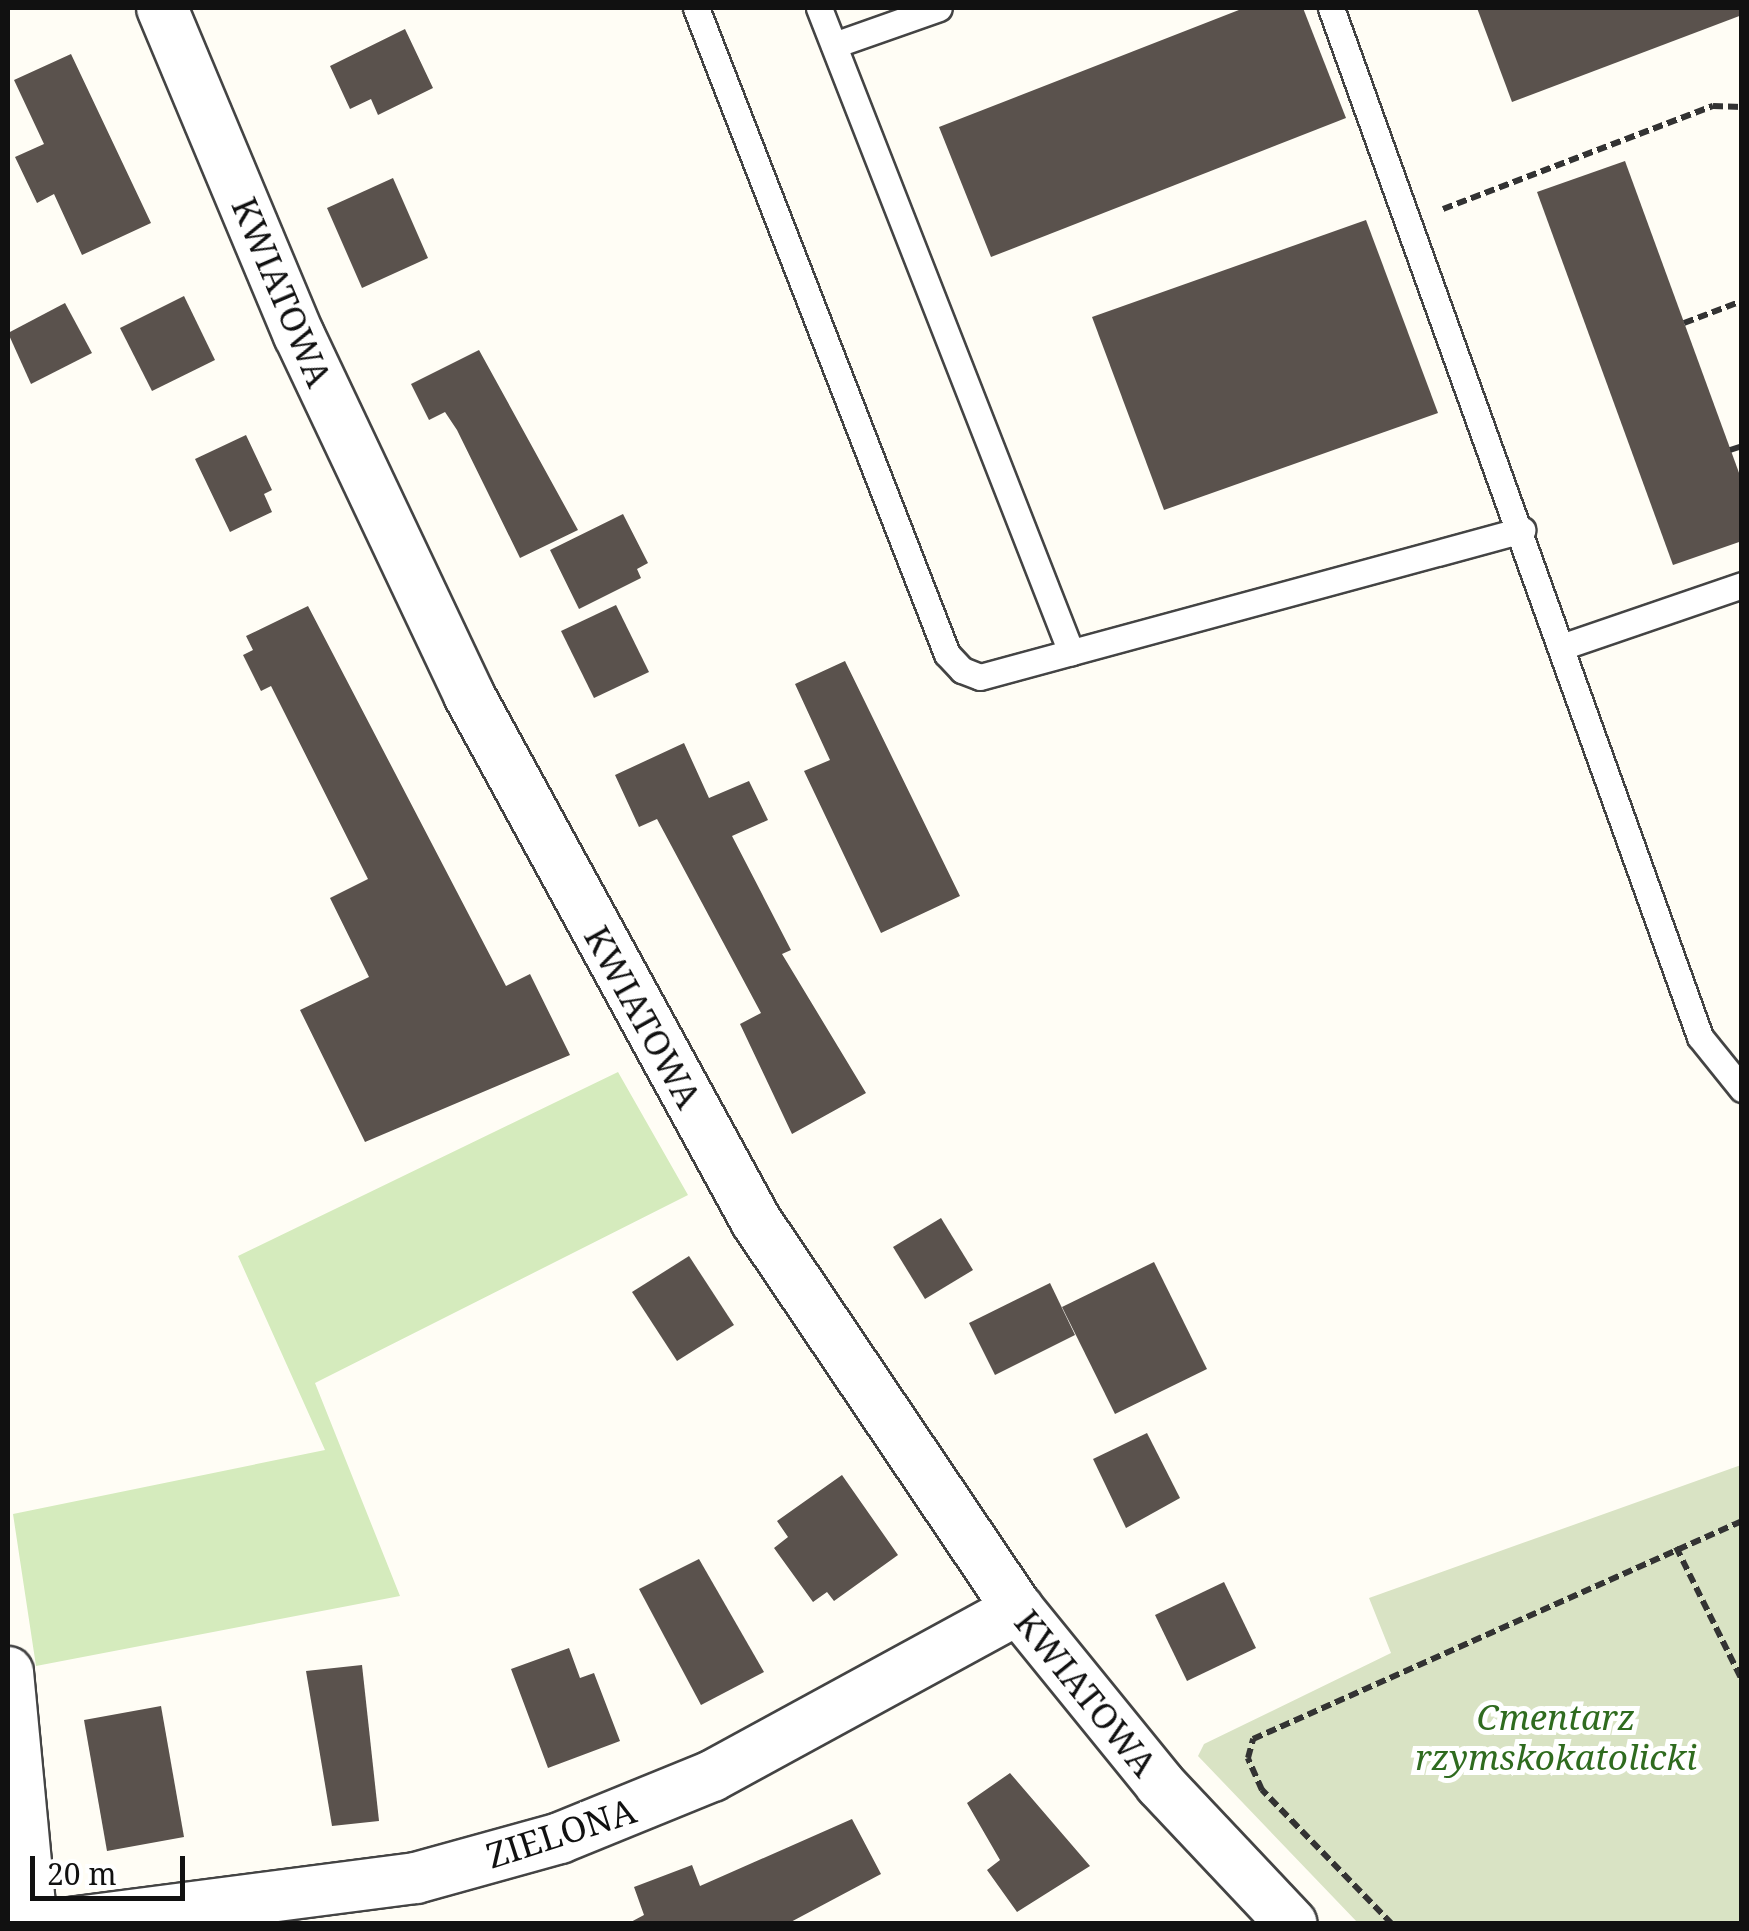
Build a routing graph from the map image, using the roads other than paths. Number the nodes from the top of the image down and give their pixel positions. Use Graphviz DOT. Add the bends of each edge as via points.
graph roads {
  1 [pos="162,8"];
  2 [pos="696,8"];
  3 [pos="819,8"];
  4 [pos="938,8"];
  5 [pos="1331,8"];
  6 [pos="834,46"];
  7 [pos="1522,530"];
  8 [pos="1742,585"];
  9 [pos="1564,646"];
  10 [pos="1072,652"];
  11 [pos="1742,1089"];
  12 [pos="1018,1609"];
  13 [pos="8,1672"];
  14 [pos="32,1924"];
  15 [pos="61,1924"];
  16 [pos="1292,1924"];
  1 -- 12 [label="street, KWIATOWA" via="299,335 502,760 756,1221"];
  2 -- 10 [label="lane" via="947,654 980,677"];
  3 -- 6 [label="lane"];
  4 -- 6 [label="lane"];
  5 -- 7 [label="lane"];
  6 -- 10 [label="lane"];
  7 -- 9 [label="lane"];
  7 -- 10 [label="lane"];
  8 -- 9 [label="lane"];
  9 -- 11 [label="lane" via="1700,1037"];
  12 -- 15 [label="street, ZIELONA" via="712,1776 560,1838 416,1878"];
  12 -- 16 [label="street, KWIATOWA" via="1160,1784"];
  13 -- 14 [label="street"];
}
